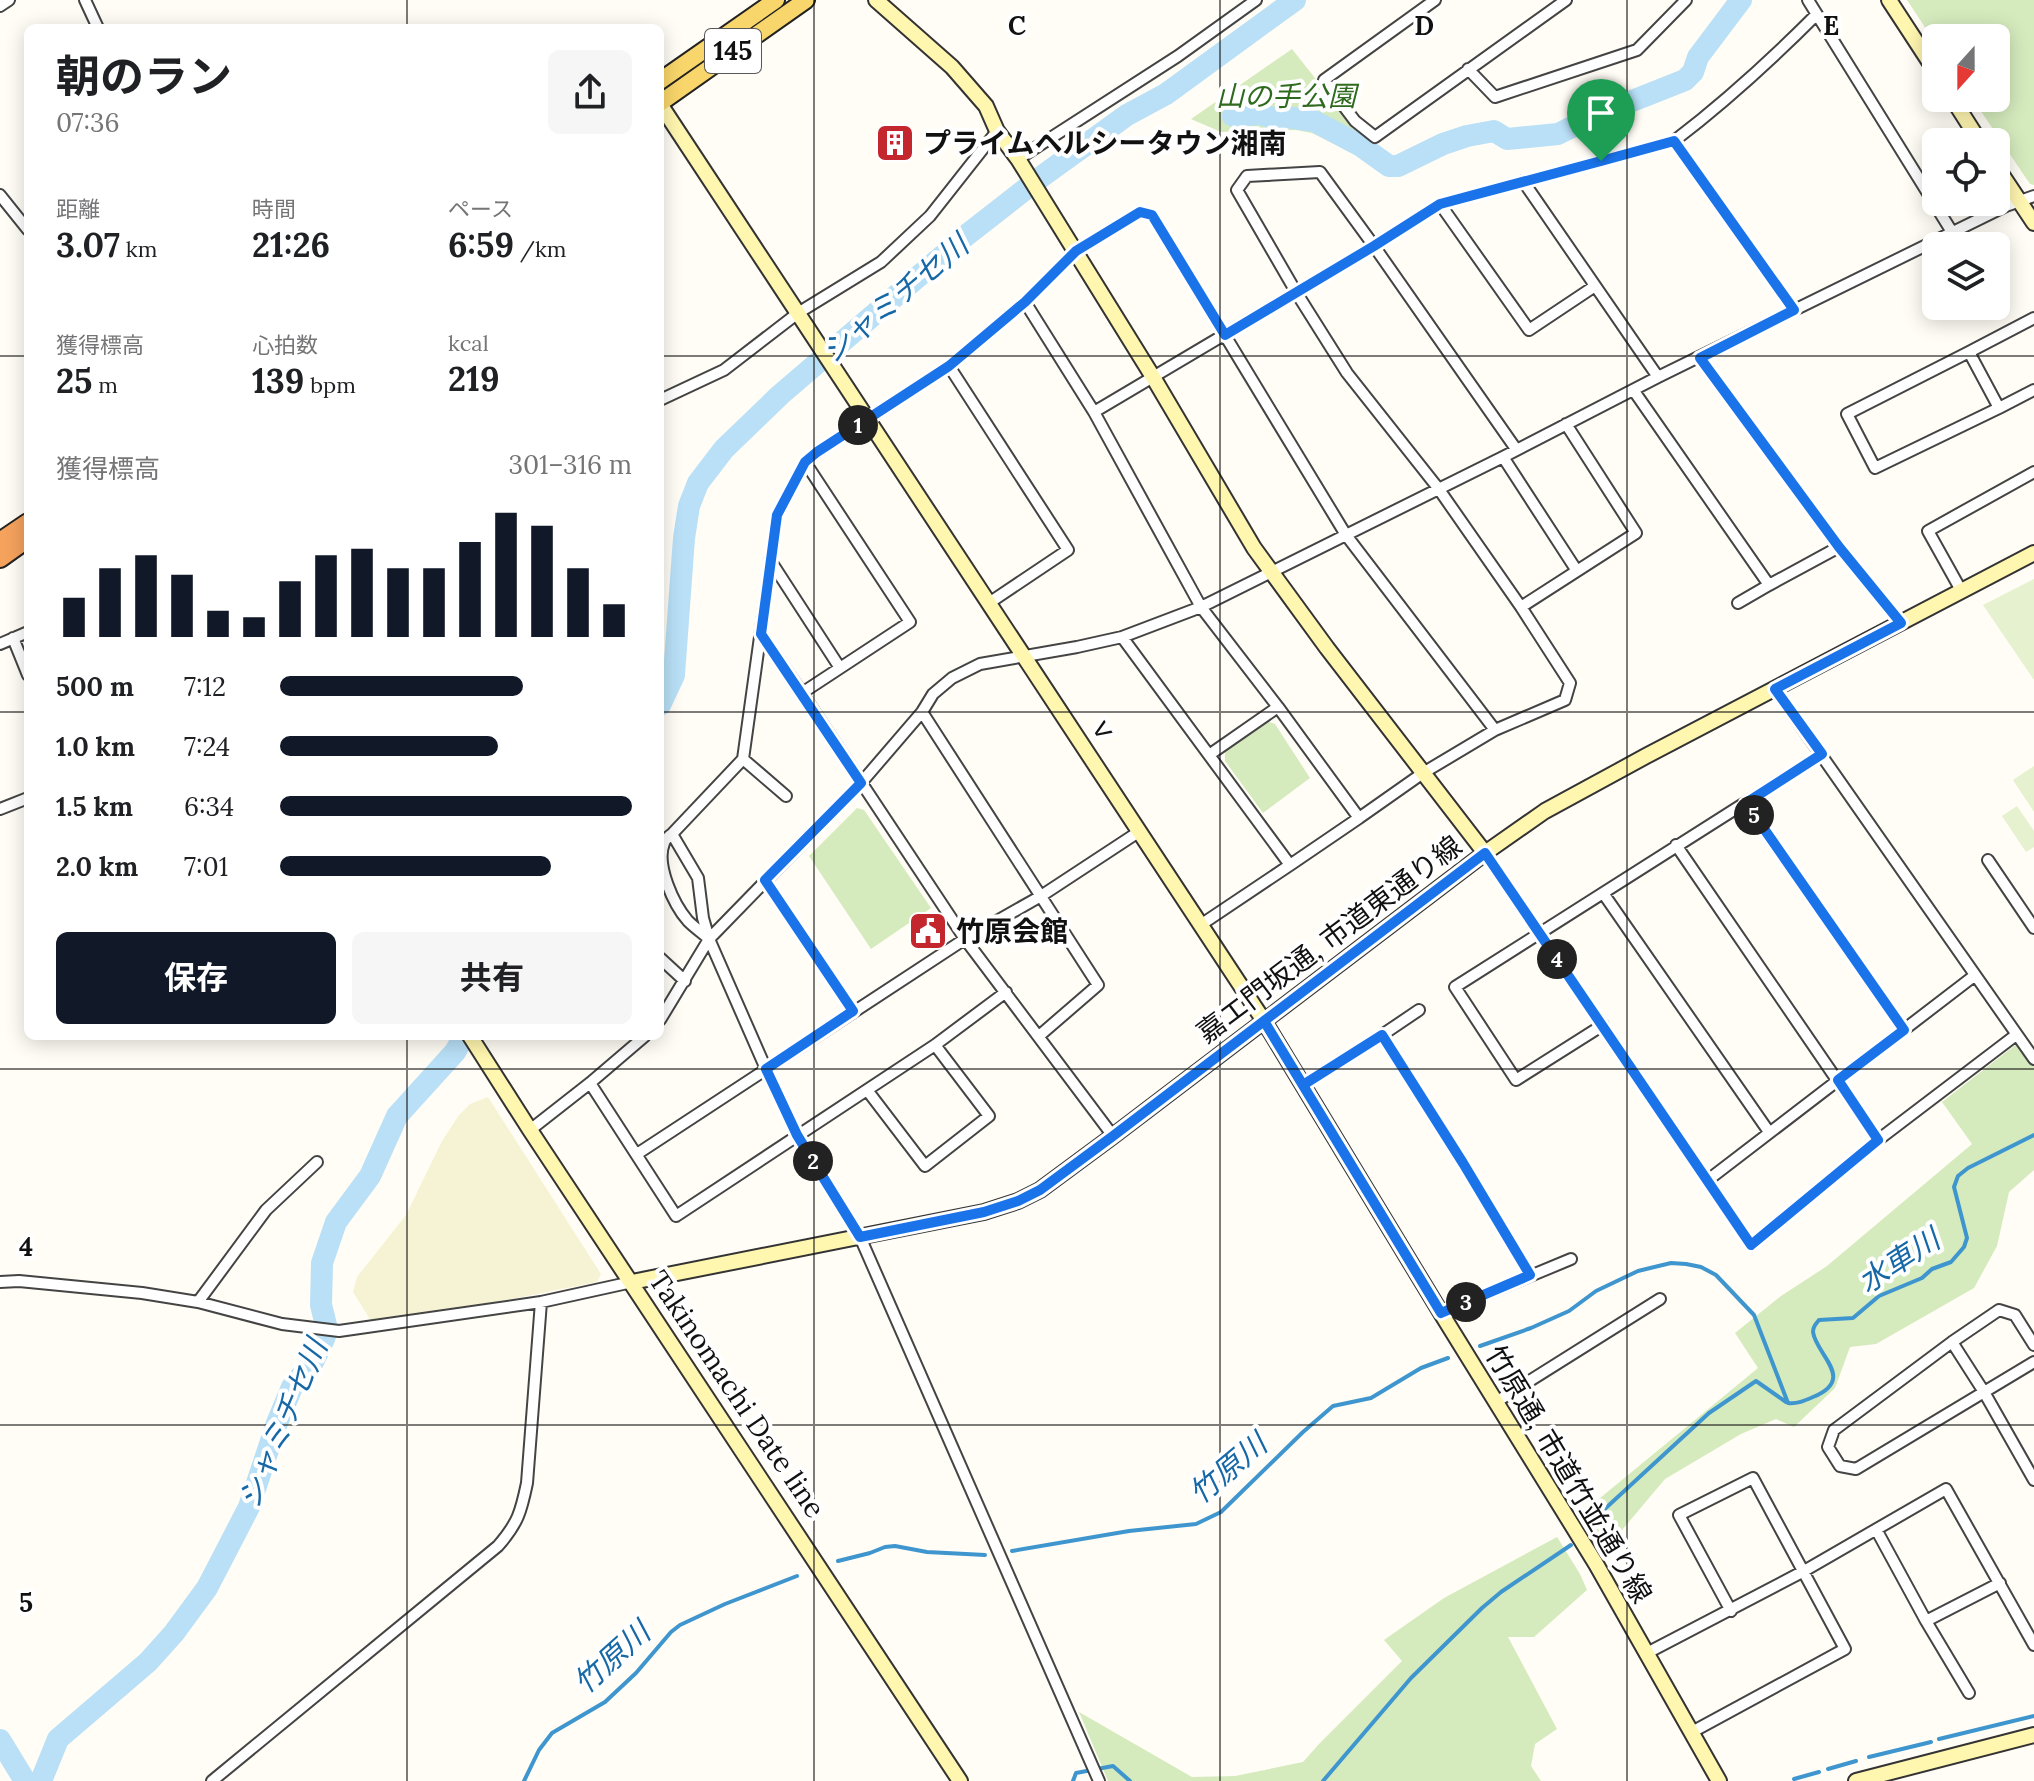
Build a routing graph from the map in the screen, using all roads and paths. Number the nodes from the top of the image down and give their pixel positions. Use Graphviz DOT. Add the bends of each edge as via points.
graph roads {
  1 [pos="9,0"];
  2 [pos="85,0"];
  3 [pos="776,0"];
  4 [pos="806,0"];
  5 [pos="876,0"];
  6 [pos="1256,0"];
  7 [pos="1435,0"];
  8 [pos="1566,0"];
  9 [pos="1686,0"];
  10 [pos="1808,0"];
  11 [pos="1889,0"];
  12 [pos="0,6"];
  13 [pos="1816,15"];
  14 [pos="96,24"];
  15 [pos="1922,51"];
  16 [pos="1468,69"];
  17 [pos="664,78"];
  18 [pos="664,100"];
  19 [pos="664,109"];
  20 [pos="997,131"];
  21 [pos="1674,141"];
  22 [pos="1020,164"];
  23 [pos="1523,181"];
  24 [pos="2010,187"];
  25 [pos="0,195"];
  26 [pos="2034,196"];
  27 [pos="2019,201"];
  28 [pos="1440,204"];
  29 [pos="2034,223"];
  30 [pos="24,225"];
  31 [pos="1952,232"];
  32 [pos="1374,246"];
  33 [pos="1922,247"];
  34 [pos="1076,251"];
  35 [pos="1595,286"];
  36 [pos="1296,292"];
  37 [pos="1025,302"];
  38 [pos="1794,310"];
  39 [pos="798,313"];
  40 [pos="2034,318"];
  41 [pos="1225,335"];
  42 [pos="1969,352"];
  43 [pos="1700,358"];
  44 [pos="949,366"];
  45 [pos="1153,377"];
  46 [pos="1658,377"];
  47 [pos="2034,390"];
  48 [pos="1634,391"];
  49 [pos="664,398"];
  50 [pos="1999,408"];
  51 [pos="1094,412"];
  52 [pos="867,419"];
  53 [pos="1566,424"];
  54 [pos="1516,449"];
  55 [pos="1503,457"];
  56 [pos="805,462"];
  57 [pos="2034,472"];
  58 [pos="1438,488"];
  59 [pos="24,526"];
  60 [pos="1346,535"];
  61 [pos="24,541"];
  62 [pos="0,542"];
  63 [pos="1839,547"];
  64 [pos="2034,553"];
  65 [pos="0,558"];
  66 [pos="770,560"];
  67 [pos="1577,571"];
  68 [pos="1273,572"];
  69 [pos="1769,585"];
  70 [pos="1962,592"];
  71 [pos="989,603"];
  72 [pos="1738,603"];
  73 [pos="1201,607"];
  74 [pos="1521,607"];
  75 [pos="1901,623"];
  76 [pos="24,634"];
  77 [pos="761,634"];
  78 [pos="1122,637"];
  79 [pos="13,638"];
  80 [pos="0,644"];
  81 [pos="1025,657"];
  82 [pos="24,665"];
  83 [pos="840,668"];
  84 [pos="1775,689"];
  85 [pos="802,693"];
  86 [pos="1278,707"];
  87 [pos="922,712"];
  88 [pos="1495,730"];
  89 [pos="1822,754"];
  90 [pos="1209,755"];
  91 [pos="743,759"];
  92 [pos="1423,773"];
  93 [pos="861,783"];
  94 [pos="786,796"];
  95 [pos="24,800"];
  96 [pos="1746,803"];
  97 [pos="0,809"];
  98 [pos="1359,818"];
  99 [pos="1140,831"];
  100 [pos="672,834"];
  101 [pos="664,841"];
  102 [pos="1676,845"];
  103 [pos="1485,853"];
  104 [pos="1988,860"];
  105 [pos="1290,865"];
  106 [pos="664,873"];
  107 [pos="765,880"];
  108 [pos="1603,893"];
  109 [pos="1041,896"];
  110 [pos="1202,924"];
  111 [pos="2034,928"];
  112 [pos="1540,935"];
  113 [pos="709,939"];
  114 [pos="965,939"];
  115 [pos="664,962"];
  116 [pos="1974,976"];
  117 [pos="685,981"];
  118 [pos="1006,992"];
  119 [pos="1419,1010"];
  120 [pos="853,1011"];
  121 [pos="664,1014"];
  122 [pos="1264,1021"];
  123 [pos="1603,1025"];
  124 [pos="1904,1030"];
  125 [pos="1382,1035"];
  126 [pos="2016,1035"];
  127 [pos="1039,1036"];
  128 [pos="638,1040"];
  129 [pos="474,1042"];
  130 [pos="935,1045"];
  131 [pos="2034,1059"];
  132 [pos="766,1069"];
  133 [pos="1838,1080"];
  134 [pos="590,1083"];
  135 [pos="1303,1085"];
  136 [pos="867,1090"];
  137 [pos="530,1130"];
  138 [pos="1769,1132"];
  139 [pos="797,1135"];
  140 [pos="1113,1136"];
  141 [pos="1878,1140"];
  142 [pos="637,1154"];
  143 [pos="317,1162"];
  144 [pos="1708,1180"];
  145 [pos="860,1237"];
  146 [pos="1571,1259"];
  147 [pos="1530,1275"];
  148 [pos="0,1282"];
  149 [pos="632,1282"];
  150 [pos="1660,1299"];
  151 [pos="198,1302"];
  152 [pos="541,1302"];
  153 [pos="1441,1313"];
  154 [pos="1952,1342"];
  155 [pos="2034,1345"];
  156 [pos="2034,1362"];
  157 [pos="1984,1392"];
  158 [pos="1496,1402"];
  159 [pos="2032,1472"];
  160 [pos="1877,1531"];
  161 [pos="1804,1571"];
  162 [pos="2000,1583"];
  163 [pos="1731,1611"];
  164 [pos="1926,1621"];
  165 [pos="2034,1645"];
  166 [pos="1647,1653"];
  167 [pos="1969,1693"];
  168 [pos="1692,1732"];
  169 [pos="2034,1735"];
  170 [pos="1878,1778"];
  171 [pos="212,1781"];
  172 [pos="960,1781"];
  173 [pos="1099,1781"];
  174 [pos="1719,1781"];
  175 [pos="1856,1781"];
  1 -- 12 [label="street"];
  2 -- 14 [label="street"];
  3 -- 17 [label="main road, 145"];
  4 -- 18 [label="main road, 145"];
  5 -- 20 [label="street" via="952,67 986,106"];
  6 -- 22 [label="street"];
  7 -- 16 [label="street" via="1324,80 1355,121 1375,137"];
  8 -- 16 [label="street"];
  9 -- 16 [label="street" via="1637,50 1495,97"];
  10 -- 13 [label="street"];
  11 -- 15 [label="street"];
  13 -- 21 [label="street" via="1768,63"];
  13 -- 31 [label="street"];
  19 -- 39 [label="street"];
  20 -- 22 [label="street"];
  20 -- 39 [label="street" via="930,216 881,262"];
  21 -- 23 [label="street"];
  21 -- 38 [label="street"];
  22 -- 34 [label="street"];
  23 -- 28 [label="street"];
  23 -- 35 [label="street"];
  24 -- 27 [label="street"];
  25 -- 30 [label="street"];
  26 -- 27 [label="street"];
  27 -- 29 [label="street"];
  27 -- 31 [label="street"];
  28 -- 32 [label="street"];
  28 -- 35 [label="street" via="1529,330"];
  32 -- 36 [label="street"];
  32 -- 36 [label="street" via="1320,172 1247,176 1237,190"];
  32 -- 54 [label="street"];
  33 -- 38 [label="street"];
  34 -- 37 [label="street"];
  34 -- 41 [label="street" via="1140,212 1152,215"];
  34 -- 45 [label="street"];
  35 -- 46 [label="street"];
  36 -- 41 [label="street"];
  36 -- 58 [label="street" via="1347,373"];
  37 -- 44 [label="street"];
  37 -- 51 [label="street"];
  38 -- 43 [label="street"];
  39 -- 49 [label="street" via="724,370"];
  39 -- 52 [label="street"];
  40 -- 42 [label="street"];
  41 -- 45 [label="street"];
  41 -- 60 [label="street"];
  42 -- 50 [label="street"];
  42 -- 50 [label="street" via="1847,414 1875,468"];
  43 -- 46 [label="street"];
  43 -- 63 [label="street"];
  44 -- 52 [label="street"];
  44 -- 71 [label="street" via="1068,550"];
  45 -- 51 [label="street"];
  45 -- 68 [label="street"];
  46 -- 48 [label="street"];
  47 -- 50 [label="street"];
  48 -- 53 [label="street"];
  48 -- 69 [label="street"];
  51 -- 73 [label="street"];
  52 -- 56 [label="street"];
  52 -- 71 [label="street"];
  53 -- 54 [label="street"];
  53 -- 67 [label="street" via="1636,533"];
  54 -- 55 [label="street"];
  55 -- 58 [label="street"];
  55 -- 67 [label="street"];
  56 -- 66 [label="street" via="777,515"];
  56 -- 83 [label="street" via="910,622"];
  57 -- 70 [label="street" via="1928,531"];
  58 -- 60 [label="street"];
  58 -- 74 [label="street"];
  59 -- 62 [label="highway"];
  60 -- 68 [label="street"];
  60 -- 88 [label="street"];
  61 -- 65 [label="highway"];
  63 -- 69 [label="street"];
  63 -- 75 [label="street"];
  64 -- 70 [label="street, 嘉エ門坂通, 市道東通り線"];
  66 -- 77 [label="street"];
  66 -- 83 [label="street"];
  67 -- 74 [label="street"];
  68 -- 73 [label="street"];
  68 -- 92 [label="street"];
  69 -- 72 [label="street"];
  70 -- 75 [label="street, 嘉エ門坂通, 市道東通り線"];
  71 -- 81 [label="street"];
  73 -- 78 [label="street"];
  73 -- 86 [label="street"];
  74 -- 88 [label="street" via="1570,683 1565,700"];
  75 -- 84 [label="street, 嘉エ門坂通, 市道東通り線"];
  76 -- 79 [label="street"];
  77 -- 85 [label="street"];
  77 -- 91 [label="street"];
  78 -- 81 [label="street"];
  78 -- 90 [label="street"];
  79 -- 80 [label="street"];
  79 -- 82 [label="street"];
  81 -- 87 [label="street" via="980,664 952,678"];
  81 -- 99 [label="street, ｖ"];
  83 -- 85 [label="street"];
  84 -- 89 [label="street"];
  84 -- 103 [label="street, 嘉エ門坂通, 市道東通り線" via="1545,811"];
  85 -- 93 [label="street"];
  86 -- 90 [label="street"];
  86 -- 98 [label="street"];
  87 -- 93 [label="street"];
  87 -- 109 [label="street"];
  88 -- 92 [label="street"];
  89 -- 96 [label="street"];
  89 -- 116 [label="street"];
  90 -- 105 [label="street"];
  91 -- 94 [label="street"];
  91 -- 100 [label="street"];
  92 -- 98 [label="street"];
  92 -- 103 [label="street"];
  93 -- 107 [label="street"];
  93 -- 114 [label="street"];
  95 -- 97 [label="street"];
  96 -- 102 [label="street"];
  96 -- 124 [label="street"];
  98 -- 105 [label="street"];
  99 -- 109 [label="street"];
  99 -- 110 [label="street, 竹原通, 市道竹並通り線"];
  100 -- 101 [label="street"];
  100 -- 113 [label="street" via="698,878"];
  102 -- 108 [label="street"];
  102 -- 133 [label="street"];
  103 -- 112 [label="street"];
  103 -- 122 [label="street, 嘉エ門坂通, 市道東通り線"];
  104 -- 111 [label="street"];
  105 -- 110 [label="street"];
  106 -- 113 [label="street" via="679,908"];
  107 -- 113 [label="street"];
  107 -- 120 [label="street"];
  108 -- 112 [label="street"];
  108 -- 138 [label="street"];
  109 -- 114 [label="street"];
  109 -- 127 [label="street" via="1098,985"];
  110 -- 122 [label="street, 竹原通, 市道竹並通り線"];
  112 -- 123 [label="street"];
  112 -- 123 [label="street" via="1455,987 1516,1080"];
  113 -- 117 [label="street"];
  113 -- 132 [label="street"];
  114 -- 118 [label="street"];
  114 -- 120 [label="street"];
  115 -- 117 [label="street"];
  116 -- 124 [label="street"];
  116 -- 126 [label="street"];
  117 -- 121 [label="street"];
  118 -- 127 [label="street"];
  118 -- 130 [label="street"];
  119 -- 125 [label="street"];
  120 -- 132 [label="street"];
  122 -- 135 [label="street, 竹原通, 市道竹並通り線"];
  122 -- 140 [label="street, 嘉エ門坂通, 市道東通り線"];
  123 -- 144 [label="street"];
  124 -- 133 [label="street"];
  125 -- 135 [label="street"];
  125 -- 147 [label="street"];
  126 -- 131 [label="street"];
  126 -- 141 [label="street"];
  127 -- 140 [label="street"];
  128 -- 134 [label="street"];
  129 -- 137 [label="street, Takinomachi Date line"];
  130 -- 136 [label="street"];
  130 -- 136 [label="street" via="989,1116 925,1166"];
  132 -- 139 [label="street"];
  132 -- 142 [label="street"];
  133 -- 138 [label="street"];
  133 -- 141 [label="street"];
  134 -- 137 [label="street"];
  134 -- 142 [label="street"];
  135 -- 153 [label="street, 竹原通, 市道竹並通り線"];
  136 -- 139 [label="street"];
  137 -- 149 [label="street, Takinomachi Date line"];
  138 -- 144 [label="street"];
  139 -- 142 [label="street" via="676,1216"];
  139 -- 145 [label="street"];
  140 -- 145 [label="street, 嘉エ門坂通, 市道東通り線" via="1018,1201"];
  141 -- 144 [label="street" via="1751,1245"];
  143 -- 151 [label="street" via="266,1210"];
  145 -- 149 [label="street, 嘉エ門坂通, 市道東通り線"];
  145 -- 173 [label="street"];
  146 -- 147 [label="street"];
  147 -- 153 [label="street"];
  148 -- 151 [label="street"];
  149 -- 152 [label="street"];
  149 -- 172 [label="street, Takinomachi Date line"];
  150 -- 158 [label="street"];
  151 -- 152 [label="street" via="282,1324 339,1331"];
  152 -- 171 [label="street" via="527,1483 513,1528 498,1546"];
  153 -- 158 [label="street, 竹原通, 市道竹並通り線"];
  154 -- 155 [label="street" via="1999,1310 2015,1315"];
  154 -- 157 [label="street"];
  154 -- 157 [label="street" via="1834,1430 1828,1447 1840,1466 1856,1469"];
  156 -- 157 [label="street"];
  157 -- 159 [label="street"];
  158 -- 166 [label="street, 竹原通, 市道竹並通り線"];
  160 -- 161 [label="street"];
  160 -- 162 [label="street" via="1946,1489"];
  160 -- 164 [label="street"];
  161 -- 163 [label="street"];
  161 -- 163 [label="street" via="1753,1478 1679,1515"];
  161 -- 168 [label="street" via="1845,1649"];
  162 -- 164 [label="street"];
  162 -- 165 [label="street"];
  163 -- 166 [label="street"];
  164 -- 167 [label="street"];
  166 -- 168 [label="street, 竹原通, 市道竹並通り線"];
  168 -- 174 [label="street, 竹原通, 市道竹並通り線"];
  169 -- 170 [label="street"];
  170 -- 175 [label="street"];
}
